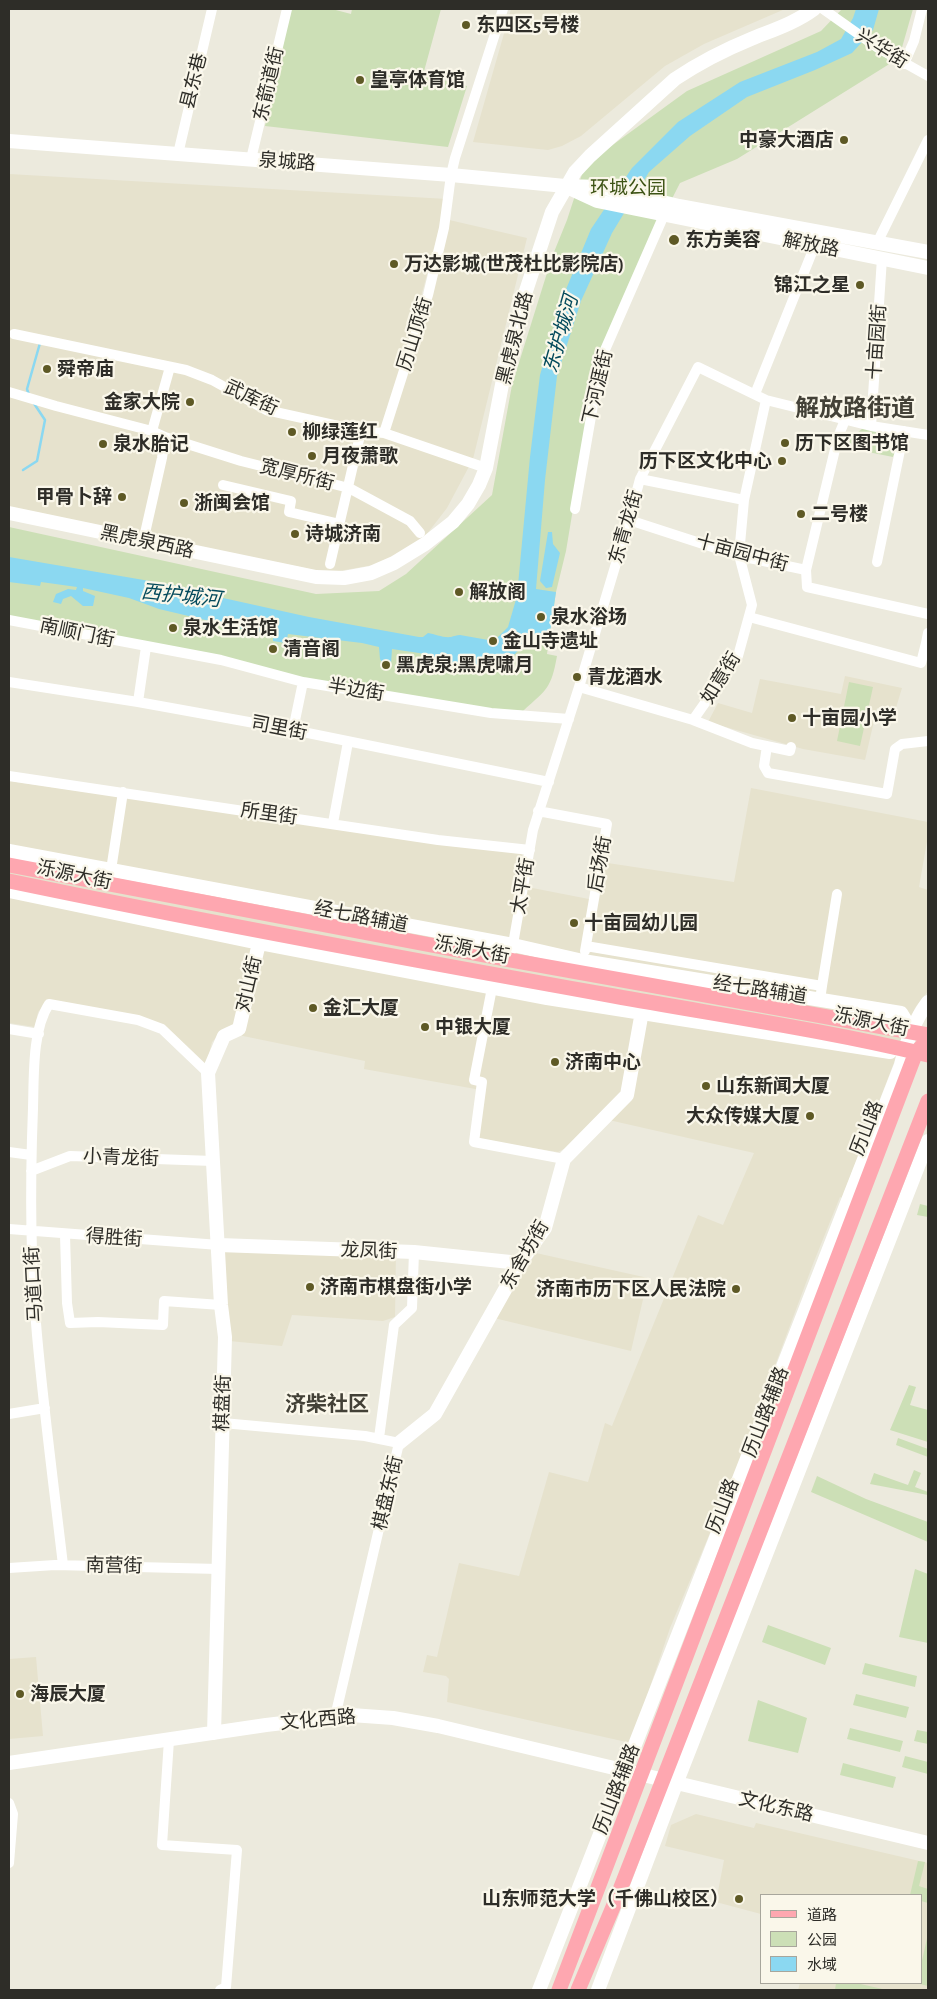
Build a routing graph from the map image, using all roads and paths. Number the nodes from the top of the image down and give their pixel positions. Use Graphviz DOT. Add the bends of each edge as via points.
graph roads {
  1 [pos="212,9"];
  2 [pos="287,9"];
  3 [pos="503,9"];
  4 [pos="814,9"];
  5 [pos="823,9"];
  6 [pos="922,9"];
  7 [pos="904,64"];
  8 [pos="928,76"];
  9 [pos="928,140"];
  10 [pos="9,141"];
  11 [pos="178,154"];
  12 [pos="251,159"];
  13 [pos="451,175"];
  14 [pos="565,186"];
  15 [pos="664,215"];
  16 [pos="877,243"];
  17 [pos="815,245"];
  18 [pos="928,252"];
  19 [pos="882,258"];
  20 [pos="928,268"];
  21 [pos="14,334"];
  22 [pos="170,367"];
  23 [pos="9,392"];
  24 [pos="755,394"];
  25 [pos="766,400"];
  26 [pos="845,420"];
  27 [pos="871,426"];
  28 [pos="152,431"];
  29 [pos="361,431"];
  30 [pos="904,431"];
  31 [pos="384,433"];
  32 [pos="928,434"];
  33 [pos="165,437"];
  34 [pos="486,468"];
  35 [pos="640,478"];
  36 [pos="223,485"];
  37 [pos="348,488"];
  38 [pos="744,500"];
  39 [pos="575,509"];
  40 [pos="9,513"];
  41 [pos="630,520"];
  42 [pos="340,524"];
  43 [pos="420,533"];
  44 [pos="143,542"];
  45 [pos="739,555"];
  46 [pos="877,562"];
  47 [pos="330,564"];
  48 [pos="806,570"];
  49 [pos="285,571"];
  50 [pos="928,614"];
  51 [pos="749,617"];
  52 [pos="9,620"];
  53 [pos="928,640"];
  54 [pos="146,647"];
  55 [pos="9,682"];
  56 [pos="303,682"];
  57 [pos="579,686"];
  58 [pos="138,702"];
  59 [pos="568,719"];
  60 [pos="693,720"];
  61 [pos="293,730"];
  62 [pos="928,741"];
  63 [pos="348,742"];
  64 [pos="767,746"];
  65 [pos="791,747"];
  66 [pos="9,776"];
  67 [pos="548,782"];
  68 [pos="123,792"];
  69 [pos="538,812"];
  70 [pos="333,823"];
  71 [pos="530,850"];
  72 [pos="9,851"];
  73 [pos="9,865"];
  74 [pos="111,870"];
  75 [pos="9,881"];
  76 [pos="9,891"];
  77 [pos="837,894"];
  78 [pos="259,943"];
  79 [pos="586,946"];
  80 [pos="512,953"];
  81 [pos="583,967"];
  82 [pos="492,988"];
  83 [pos="821,993"];
  84 [pos="928,1002"];
  85 [pos="643,1008"];
  86 [pos="9,1029"];
  87 [pos="912,1031"];
  88 [pos="39,1034"];
  89 [pos="928,1035"];
  90 [pos="928,1040"];
  91 [pos="917,1052"];
  92 [pos="208,1073"];
  93 [pos="928,1100"];
  94 [pos="928,1141"];
  95 [pos="9,1152"];
  96 [pos="31,1155"];
  97 [pos="564,1159"];
  98 [pos="213,1161"];
  99 [pos="30,1171"];
  100 [pos="9,1229"];
  101 [pos="31,1231"];
  102 [pos="64,1235"];
  103 [pos="218,1245"];
  104 [pos="414,1252"];
  105 [pos="520,1263"];
  106 [pos="221,1304"];
  107 [pos="45,1408"];
  108 [pos="9,1414"];
  109 [pos="223,1423"];
  110 [pos="379,1438"];
  111 [pos="400,1443"];
  112 [pos="63,1565"];
  113 [pos="9,1568"];
  114 [pos="219,1569"];
  115 [pos="335,1717"];
  116 [pos="214,1733"];
  117 [pos="169,1740"];
  118 [pos="9,1763"];
  119 [pos="624,1770"];
  120 [pos="642,1774"];
  121 [pos="669,1782"];
  122 [pos="9,1803"];
  123 [pos="928,1843"];
  124 [pos="9,1863"];
  125 [pos="220,1990"];
  126 [pos="539,1990"];
  127 [pos="559,1990"];
  128 [pos="578,1990"];
  129 [pos="598,1990"];
  1 -- 11 [label="street, 县东巷"];
  2 -- 12 [label="street, 东箭道街"];
  3 -- 13 [label="street, 历山顶街"];
  4 -- 14 [label="street, 黑虎泉北路" via="802,18 709,58 675,79 590,156"];
  5 -- 7 [label="street, 兴华街"];
  6 -- 7 [label="street"];
  7 -- 8 [label="street, 兴华街"];
  9 -- 16 [label="street"];
  10 -- 11 [label="street, 泉城路"];
  11 -- 12 [label="street, 泉城路"];
  12 -- 13 [label="street, 泉城路"];
  13 -- 14 [label="street, 泉城路"];
  13 -- 31 [label="street, 历山顶街" via="444,228 428,294"];
  14 -- 15 [label="street, 解放路" via="597,201"];
  14 -- 16 [label="street, 解放路" via="600,186 679,206"];
  14 -- 34 [label="street, 黑虎泉北路" via="552,212 525,294 505,369"];
  15 -- 17 [label="street, 解放路"];
  15 -- 39 [label="street, 下河涯街" via="601,359"];
  16 -- 18 [label="street, 解放路"];
  17 -- 19 [label="street, 解放路"];
  17 -- 24 [label="street"];
  19 -- 20 [label="street, 解放路"];
  19 -- 27 [label="street, 十亩园街"];
  21 -- 22 [label="street, 武库街"];
  22 -- 28 [label="street"];
  22 -- 29 [label="street, 武库街" via="212,380 266,410"];
  23 -- 28 [label="street"];
  24 -- 25 [label="street, 东青龙街"];
  24 -- 35 [label="street, 东青龙街" via="698,367"];
  25 -- 26 [label="street, 东青龙街"];
  25 -- 38 [label="street, 如意街"];
  26 -- 27 [label="street, 东青龙街"];
  26 -- 48 [label="street" via="838,436"];
  27 -- 30 [label="street, 东青龙街"];
  28 -- 33 [label="street, 宽厚所街"];
  29 -- 31 [label="street, 武库街"];
  29 -- 37 [label="street"];
  30 -- 32 [label="street, 东青龙街"];
  30 -- 46 [label="street"];
  31 -- 34 [label="street, 武库街"];
  33 -- 37 [label="street, 宽厚所街" via="241,461"];
  33 -- 44 [label="street"];
  34 -- 49 [label="street, 黑虎泉北路" via="468,504 453,522 394,563 372,573 344,578"];
  35 -- 38 [label="street"];
  35 -- 41 [label="street, 东青龙街"];
  36 -- 42 [label="street" via="291,501 289,512"];
  37 -- 42 [label="street"];
  37 -- 43 [label="street, 宽厚所街" via="410,521"];
  38 -- 45 [label="street, 如意街"];
  40 -- 44 [label="street, 黑虎泉西路"];
  41 -- 45 [label="street, 十亩园中街"];
  41 -- 57 [label="street, 东青龙街"];
  42 -- 47 [label="street"];
  44 -- 49 [label="street, 黑虎泉西路"];
  45 -- 48 [label="street, 十亩园中街"];
  45 -- 51 [label="street, 如意街" via="752,605"];
  48 -- 50 [label="street, 十亩园中街" via="807,587"];
  51 -- 53 [label="street" via="921,663"];
  51 -- 60 [label="street, 如意街" via="738,656"];
  52 -- 54 [label="street, 南顺门街"];
  54 -- 56 [label="street, 半边街" via="221,660"];
  54 -- 58 [label="street"];
  55 -- 58 [label="street, 司里街"];
  56 -- 59 [label="street, 半边街" via="491,713"];
  56 -- 61 [label="street"];
  57 -- 59 [label="street, 东青龙街"];
  57 -- 60 [label="street, 如意街"];
  58 -- 61 [label="street, 司里街"];
  59 -- 67 [label="street, 东青龙街"];
  60 -- 64 [label="street"];
  61 -- 63 [label="street, 司里街"];
  62 -- 64 [label="street" via="902,744 895,749 887,794 768,773 764,766"];
  63 -- 67 [label="street, 司里街"];
  63 -- 70 [label="street"];
  64 -- 65 [label="street" via="790,751"];
  66 -- 68 [label="street, 所里街"];
  67 -- 69 [label="street, 东青龙街"];
  68 -- 70 [label="street, 所里街"];
  68 -- 74 [label="street"];
  69 -- 71 [label="street, 太平街"];
  69 -- 79 [label="street, 后场街" via="607,824"];
  70 -- 71 [label="street, 所里街" via="438,840"];
  71 -- 80 [label="street, 太平街"];
  72 -- 74 [label="street, 经七路辅道"];
  73 -- 80 [label="main road, 泺源大街"];
  74 -- 80 [label="street, 经七路辅道"];
  75 -- 85 [label="main road, 泺源大街"];
  76 -- 78 [label="street"];
  77 -- 83 [label="street"];
  78 -- 82 [label="street"];
  78 -- 92 [label="street, 对山街" via="239,1029 224,1036"];
  79 -- 81 [label="street, 后场街"];
  79 -- 83 [label="street"];
  80 -- 81 [label="main road, 泺源大街"];
  81 -- 83 [label="street, 经七路辅道"];
  81 -- 87 [label="main road, 泺源大街"];
  82 -- 85 [label="street"];
  82 -- 97 [label="street" via="474,1080 482,1082 474,1142"];
  83 -- 87 [label="street, 经七路辅道" via="901,1014"];
  84 -- 87 [label="street, 历山路辅路" via="917,1016"];
  85 -- 91 [label="main road, 泺源大街" via="825,1032"];
  85 -- 97 [label="street, 东舍坊街" via="627,1095"];
  86 -- 88 [label="street"];
  87 -- 89 [label="main road, 泺源大街"];
  87 -- 91 [label="street, 历山路辅路"];
  88 -- 92 [label="street, 马道口街" via="42,1016 49,1004 138,1020 162,1028"];
  88 -- 96 [label="street, 马道口街"];
  90 -- 91 [label="main road, 历山路"];
  91 -- 119 [label="street, 历山路辅路" via="900,1065"];
  91 -- 120 [label="main road, 历山路"];
  92 -- 98 [label="street, 棋盘街"];
  93 -- 121 [label="main road"];
  94 -- 121 [label="street"];
  95 -- 96 [label="street"];
  96 -- 99 [label="street, 马道口街"];
  97 -- 105 [label="street, 东舍坊街" via="545,1228"];
  98 -- 99 [label="street, 小青龙街" via="70,1156"];
  98 -- 103 [label="street, 棋盘街"];
  99 -- 101 [label="street, 马道口街"];
  100 -- 101 [label="street, 得胜街"];
  101 -- 102 [label="street, 得胜街"];
  101 -- 107 [label="street, 马道口街"];
  102 -- 103 [label="street, 得胜街"];
  102 -- 106 [label="street, 马道口街" via="70,1323 163,1325 164,1301"];
  103 -- 104 [label="street, 龙凤街"];
  103 -- 106 [label="street, 棋盘街"];
  104 -- 105 [label="street, 龙凤街"];
  104 -- 110 [label="street" via="412,1308 394,1325"];
  105 -- 111 [label="street, 东舍坊街" via="436,1414"];
  106 -- 109 [label="street, 棋盘街" via="225,1337"];
  107 -- 108 [label="street"];
  107 -- 112 [label="street, 马道口街"];
  109 -- 110 [label="street, 棋盘东街"];
  109 -- 114 [label="street, 棋盘街"];
  110 -- 111 [label="street, 棋盘东街"];
  111 -- 115 [label="street, 棋盘东街"];
  112 -- 113 [label="street, 南营街"];
  112 -- 114 [label="street, 南营街"];
  114 -- 116 [label="street, 棋盘街"];
  115 -- 116 [label="street, 文化西路"];
  115 -- 119 [label="street, 文化西路" via="393,1718 438,1726"];
  116 -- 117 [label="street, 文化西路"];
  117 -- 118 [label="street, 文化西路"];
  117 -- 125 [label="street" via="162,1845 237,1850 226,1987"];
  119 -- 120 [label="street, 文化东路"];
  119 -- 126 [label="street, 历山路辅路"];
  120 -- 121 [label="street, 文化东路"];
  120 -- 127 [label="main road, 历山路"];
  121 -- 123 [label="street, 文化东路"];
  121 -- 128 [label="main road"];
  121 -- 129 [label="street"];
  122 -- 124 [label="street" via="13,1814"];
}
